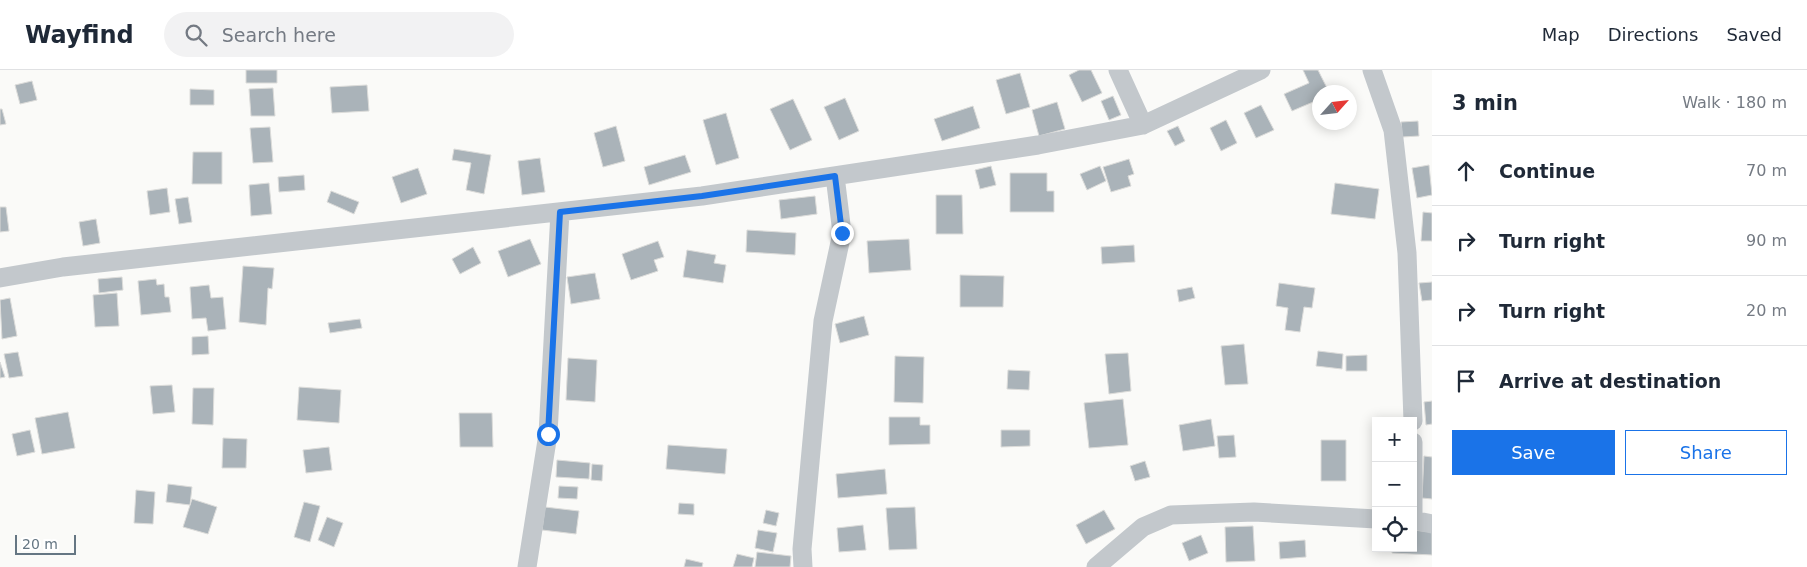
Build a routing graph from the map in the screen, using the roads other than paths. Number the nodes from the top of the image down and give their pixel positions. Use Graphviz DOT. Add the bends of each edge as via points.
graph roads {
  1 [pos="1118,70"];
  2 [pos="1261,70"];
  3 [pos="1372,70"];
  4 [pos="1143,125"];
  5 [pos="835,176"];
  6 [pos="560,212"];
  7 [pos="0,278"];
  8 [pos="1412,417"];
  9 [pos="1413,462"];
  10 [pos="1372,519"];
  11 [pos="1432,524"];
  12 [pos="527,567"];
  13 [pos="803,567"];
  14 [pos="1096,567"];
  1 -- 4 [label="street"];
  2 -- 4 [label="street"];
  3 -- 8 [label="street" via="1393,130 1407,252"];
  4 -- 5 [label="street" via="1038,145"];
  5 -- 6 [label="street" via="702,196"];
  5 -- 13 [label="street" via="842,233 823,321"];
  6 -- 7 [label="street" via="63,267"];
  6 -- 12 [label="street" via="548,434"];
  9 -- 11 [label="street" via="1413,520"];
  10 -- 14 [label="street" via="1254,512 1171,515 1143,527"];
}
